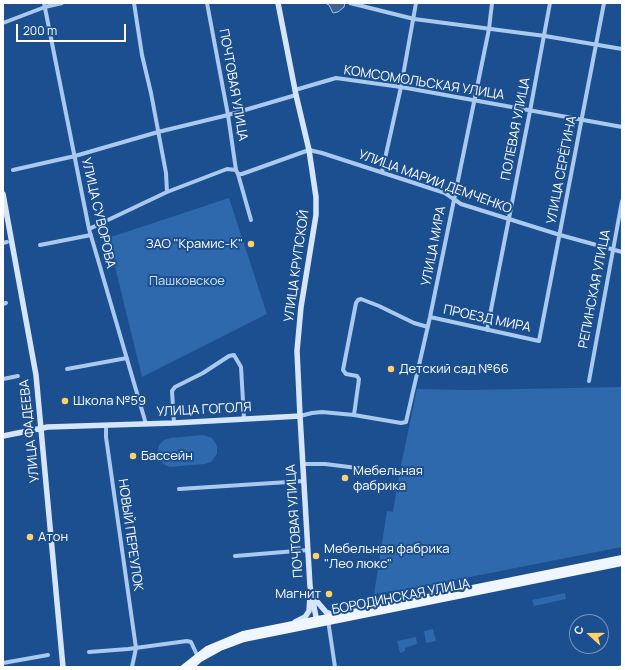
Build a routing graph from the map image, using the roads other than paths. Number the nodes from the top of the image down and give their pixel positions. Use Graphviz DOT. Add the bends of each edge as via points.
graph roads {
  1 [pos="62,3"];
  2 [pos="134,3"];
  3 [pos="207,3"];
  4 [pos="278,3"];
  5 [pos="350,3"];
  6 [pos="416,3"];
  7 [pos="492,3"];
  8 [pos="550,3"];
  9 [pos="604,3"];
  10 [pos="45,5"];
  11 [pos="414,19"];
  12 [pos="3,22"];
  13 [pos="489,29"];
  14 [pos="545,36"];
  15 [pos="597,44"];
  16 [pos="622,49"];
  17 [pos="401,87"];
  18 [pos="296,92"];
  19 [pos="473,101"];
  20 [pos="530,111"];
  21 [pos="228,115"];
  22 [pos="582,120"];
  23 [pos="622,127"];
  24 [pos="158,132"];
  25 [pos="309,150"];
  26 [pos="75,156"];
  27 [pos="13,170"];
  28 [pos="237,172"];
  29 [pos="382,172"];
  30 [pos="167,192"];
  31 [pos="3,194"];
  32 [pos="454,199"];
  33 [pos="622,201"];
  34 [pos="508,219"];
  35 [pos="251,220"];
  36 [pos="89,229"];
  37 [pos="91,235"];
  38 [pos="560,235"];
  39 [pos="40,245"];
  40 [pos="613,249"];
  41 [pos="622,252"];
  42 [pos="430,317"];
  43 [pos="428,328"];
  44 [pos="487,330"];
  45 [pos="539,340"];
  46 [pos="127,358"];
  47 [pos="67,369"];
  48 [pos="18,376"];
  49 [pos="3,379"];
  50 [pos="589,381"];
  51 [pos="354,415"];
  52 [pos="300,416"];
  53 [pos="244,418"];
  54 [pos="406,422"];
  55 [pos="174,423"];
  56 [pos="146,424"];
  57 [pos="106,425"];
  58 [pos="41,428"];
  59 [pos="3,436"];
  60 [pos="303,464"];
  61 [pos="398,473"];
  62 [pos="304,481"];
  63 [pos="178,489"];
  64 [pos="308,550"];
  65 [pos="235,556"];
  66 [pos="622,558"];
  67 [pos="622,563"];
  68 [pos="310,586"];
  69 [pos="313,597"];
  70 [pos="336,616"];
  71 [pos="328,620"];
  72 [pos="317,622"];
  73 [pos="292,624"];
  74 [pos="136,648"];
  75 [pos="89,652"];
  76 [pos="48,655"];
  77 [pos="197,655"];
  78 [pos="3,663"];
  79 [pos="63,667"];
  80 [pos="132,667"];
  81 [pos="184,667"];
  82 [pos="191,667"];
  83 [pos="335,667"];
  1 -- 10 [label="street"];
  2 -- 24 [label="street"];
  3 -- 21 [label="street, ПОЧТОВАЯ УЛИЦА"];
  4 -- 18 [label="street, УЛИЦА КРУПСКОЙ"];
  5 -- 11 [label="street"];
  6 -- 11 [label="street"];
  7 -- 13 [label="street, УЛИЦА МИРА"];
  8 -- 14 [label="street, ПОЛЕВАЯ УЛИЦА"];
  9 -- 15 [label="street, УЛИЦА СЕРЁГИНА"];
  10 -- 12 [label="street"];
  10 -- 26 [label="street, УЛИЦА СУВОРОВА"];
  11 -- 13 [label="street"];
  11 -- 17 [label="street"];
  13 -- 14 [label="street"];
  13 -- 19 [label="street, УЛИЦА МИРА"];
  14 -- 15 [label="street"];
  14 -- 20 [label="street, ПОЛЕВАЯ УЛИЦА"];
  15 -- 16 [label="street"];
  15 -- 22 [label="street, УЛИЦА СЕРЁГИНА"];
  17 -- 18 [label="street, КОМСОМОЛЬСКАЯ УЛИЦА" via="333,78"];
  17 -- 19 [label="street, КОМСОМОЛЬСКАЯ УЛИЦА"];
  17 -- 29 [label="street"];
  18 -- 21 [label="street, КОМСОМОЛЬСКАЯ УЛИЦА"];
  18 -- 25 [label="street, УЛИЦА КРУПСКОЙ"];
  19 -- 20 [label="street, КОМСОМОЛЬСКАЯ УЛИЦА"];
  19 -- 32 [label="street, УЛИЦА МИРА"];
  20 -- 22 [label="street, КОМСОМОЛЬСКАЯ УЛИЦА"];
  20 -- 34 [label="street, ПОЛЕВАЯ УЛИЦА"];
  21 -- 24 [label="street, КОМСОМОЛЬСКАЯ УЛИЦА"];
  21 -- 28 [label="street, ПОЧТОВАЯ УЛИЦА"];
  22 -- 23 [label="street, КОМСОМОЛЬСКАЯ УЛИЦА"];
  22 -- 38 [label="street, УЛИЦА СЕРЁГИНА"];
  24 -- 26 [label="street, КОМСОМОЛЬСКАЯ УЛИЦА"];
  24 -- 30 [label="street"];
  25 -- 28 [label="street" via="242,174"];
  25 -- 29 [label="street, УЛИЦА МАРИИ ДЕМЧЕНКО"];
  25 -- 52 [label="street, УЛИЦА КРУПСКОЙ" via="316,197 316,216 298,340"];
  26 -- 27 [label="street, КОМСОМОЛЬСКАЯ УЛИЦА"];
  26 -- 36 [label="street, УЛИЦА СУВОРОВА"];
  28 -- 30 [label="street" via="226,169"];
  28 -- 35 [label="street, ПОЧТОВАЯ УЛИЦА"];
  29 -- 32 [label="street, УЛИЦА МАРИИ ДЕМЧЕНКО" via="446,193"];
  30 -- 36 [label="street"];
  31 -- 58 [label="street, УЛИЦА ФАДЕЕВА" via="36,375"];
  32 -- 34 [label="street, УЛИЦА МАРИИ ДЕМЧЕНКО" via="461,204"];
  32 -- 42 [label="street, УЛИЦА МИРА"];
  33 -- 40 [label="street, РЕПИНСКАЯ УЛИЦА"];
  34 -- 38 [label="street, УЛИЦА МАРИИ ДЕМЧЕНКО"];
  34 -- 44 [label="street, ПОЛЕВАЯ УЛИЦА"];
  36 -- 37 [label="street, УЛИЦА СУВОРОВА"];
  37 -- 39 [label="street"];
  37 -- 46 [label="street, УЛИЦА СУВОРОВА"];
  38 -- 40 [label="street, УЛИЦА МАРИИ ДЕМЧЕНКО"];
  38 -- 45 [label="street, УЛИЦА СЕРЁГИНА"];
  40 -- 41 [label="street, УЛИЦА МАРИИ ДЕМЧЕНКО"];
  40 -- 50 [label="street, РЕПИНСКАЯ УЛИЦА"];
  42 -- 43 [label="street, УЛИЦА МИРА"];
  42 -- 44 [label="street, ПРОЕЗД МИРА"];
  43 -- 51 [label="street" via="361,299 358,300 343,370 346,374 359,379"];
  43 -- 54 [label="street, УЛИЦА МИРА"];
  44 -- 45 [label="street, ПРОЕЗД МИРА"];
  46 -- 47 [label="street"];
  46 -- 56 [label="street, УЛИЦА СУВОРОВА"];
  48 -- 49 [label="street"];
  51 -- 52 [label="street, УЛИЦА ГОГОЛЯ" via="322,412"];
  51 -- 54 [label="street, УЛИЦА ГОГОЛЯ"];
  52 -- 53 [label="street, УЛИЦА ГОГОЛЯ"];
  52 -- 60 [label="street, ПОЧТОВАЯ УЛИЦА"];
  53 -- 55 [label="street, УЛИЦА ГОГОЛЯ"];
  53 -- 55 [label="street" via="241,367 234,355 172,390"];
  55 -- 56 [label="street, УЛИЦА ГОГОЛЯ"];
  56 -- 57 [label="street, УЛИЦА ГОГОЛЯ"];
  57 -- 58 [label="street, УЛИЦА ГОГОЛЯ"];
  57 -- 74 [label="street, НОВЫЙ ПЕРЕУЛОК"];
  58 -- 59 [label="street, УЛИЦА ГОГОЛЯ"];
  58 -- 79 [label="street, УЛИЦА ФАДЕЕВА"];
  60 -- 61 [label="street" via="325,464"];
  60 -- 62 [label="street, ПОЧТОВАЯ УЛИЦА"];
  62 -- 63 [label="street"];
  62 -- 64 [label="street, ПОЧТОВАЯ УЛИЦА"];
  64 -- 65 [label="street"];
  64 -- 68 [label="street, ПОЧТОВАЯ УЛИЦА"];
  66 -- 70 [label="main road, БОРОДИНСКАЯ УЛИЦА"];
  67 -- 71 [label="main road, БОРОДИНСКАЯ УЛИЦА"];
  68 -- 69 [label="street, ПОЧТОВАЯ УЛИЦА"];
  68 -- 73 [label="street" via="309,611 305,617"];
  69 -- 70 [label="street" via="326,612"];
  69 -- 72 [label="street, ПОЧТОВАЯ УЛИЦА"];
  70 -- 71 [label="main road, БОРОДИНСКАЯ УЛИЦА"];
  71 -- 72 [label="main road, БОРОДИНСКАЯ УЛИЦА"];
  71 -- 83 [label="street"];
  72 -- 73 [label="main road, БОРОДИНСКАЯ УЛИЦА"];
  72 -- 82 [label="main road, БОРОДИНСКАЯ УЛИЦА" via="229,644 200,659"];
  73 -- 77 [label="main road, БОРОДИНСКАЯ УЛИЦА" via="243,634"];
  74 -- 75 [label="street"];
  74 -- 77 [label="street" via="187,641 191,642"];
  74 -- 80 [label="street, НОВЫЙ ПЕРЕУЛОК"];
  76 -- 78 [label="street"];
  77 -- 81 [label="main road, БОРОДИНСКАЯ УЛИЦА"];
}
